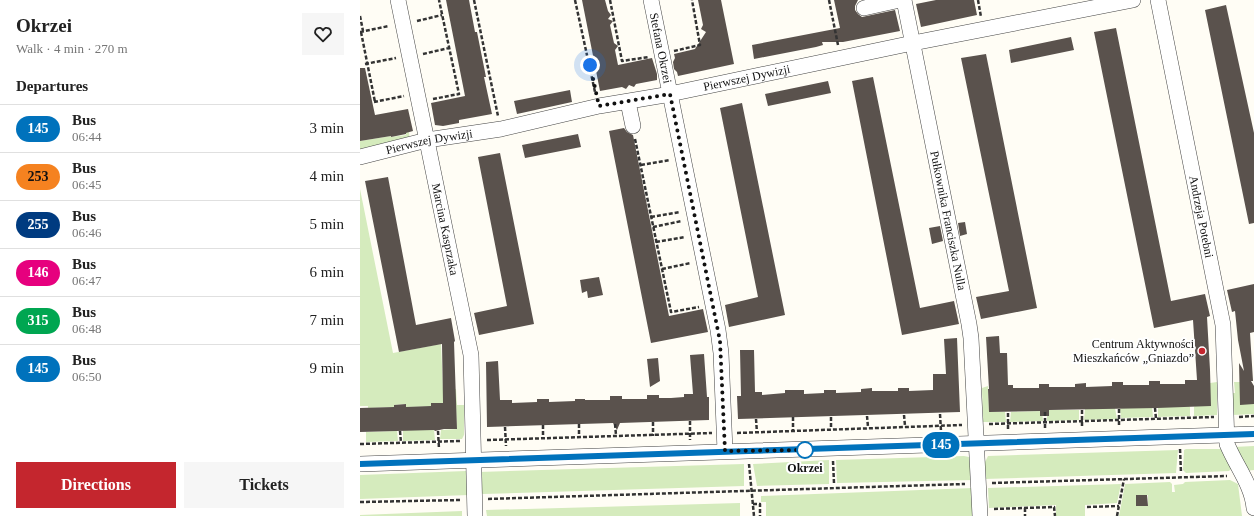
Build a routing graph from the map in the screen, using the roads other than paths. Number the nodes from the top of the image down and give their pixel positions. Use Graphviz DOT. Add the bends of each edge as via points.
graph roads {
  1 [pos="398,0"];
  2 [pos="651,0"];
  3 [pos="900,0"];
  4 [pos="904,0"];
  5 [pos="1133,0"];
  6 [pos="1158,0"];
  7 [pos="864,8"];
  8 [pos="912,43"];
  9 [pos="670,94"];
  10 [pos="628,102"];
  11 [pos="633,126"];
  12 [pos="427,140"];
  13 [pos="360,157"];
  14 [pos="1254,434"];
  15 [pos="1226,435"];
  16 [pos="976,444"];
  17 [pos="725,451"];
  18 [pos="474,460"];
  19 [pos="360,464"];
  20 [pos="1254,501"];
  21 [pos="985,513"];
  22 [pos="475,516"];
  1 -- 12 [label="street, Marcina Kasprzaka"];
  2 -- 9 [label="street, Stefana Okrzei"];
  3 -- 7 [label="street"];
  4 -- 8 [label="street, Pułkownika Franciszka Nulla"];
  5 -- 8 [label="street, Pierwszej Dywizji"];
  6 -- 15 [label="street, Andrzeja Potebni" via="1223,325"];
  8 -- 9 [label="street, Pierwszej Dywizji"];
  8 -- 16 [label="street, Pułkownika Franciszka Nulla" via="969,324"];
  9 -- 10 [label="street, Pierwszej Dywizji"];
  9 -- 17 [label="street, Stefana Okrzei" via="719,336"];
  10 -- 11 [label="street"];
  10 -- 12 [label="street, Pierwszej Dywizji" via="599,106 501,129"];
  12 -- 13 [label="street, Pierwszej Dywizji"];
  12 -- 18 [label="street, Marcina Kasprzaka" via="471,355"];
  14 -- 15 [label="street"];
  15 -- 16 [label="street"];
  15 -- 20 [label="street, Andrzeja Potebni" via="1232,457"];
  16 -- 17 [label="street"];
  16 -- 21 [label="street, Pułkownika Franciszka Nulla"];
  17 -- 18 [label="street"];
  18 -- 19 [label="street"];
  18 -- 22 [label="street, Marcina Kasprzaka"];
}
